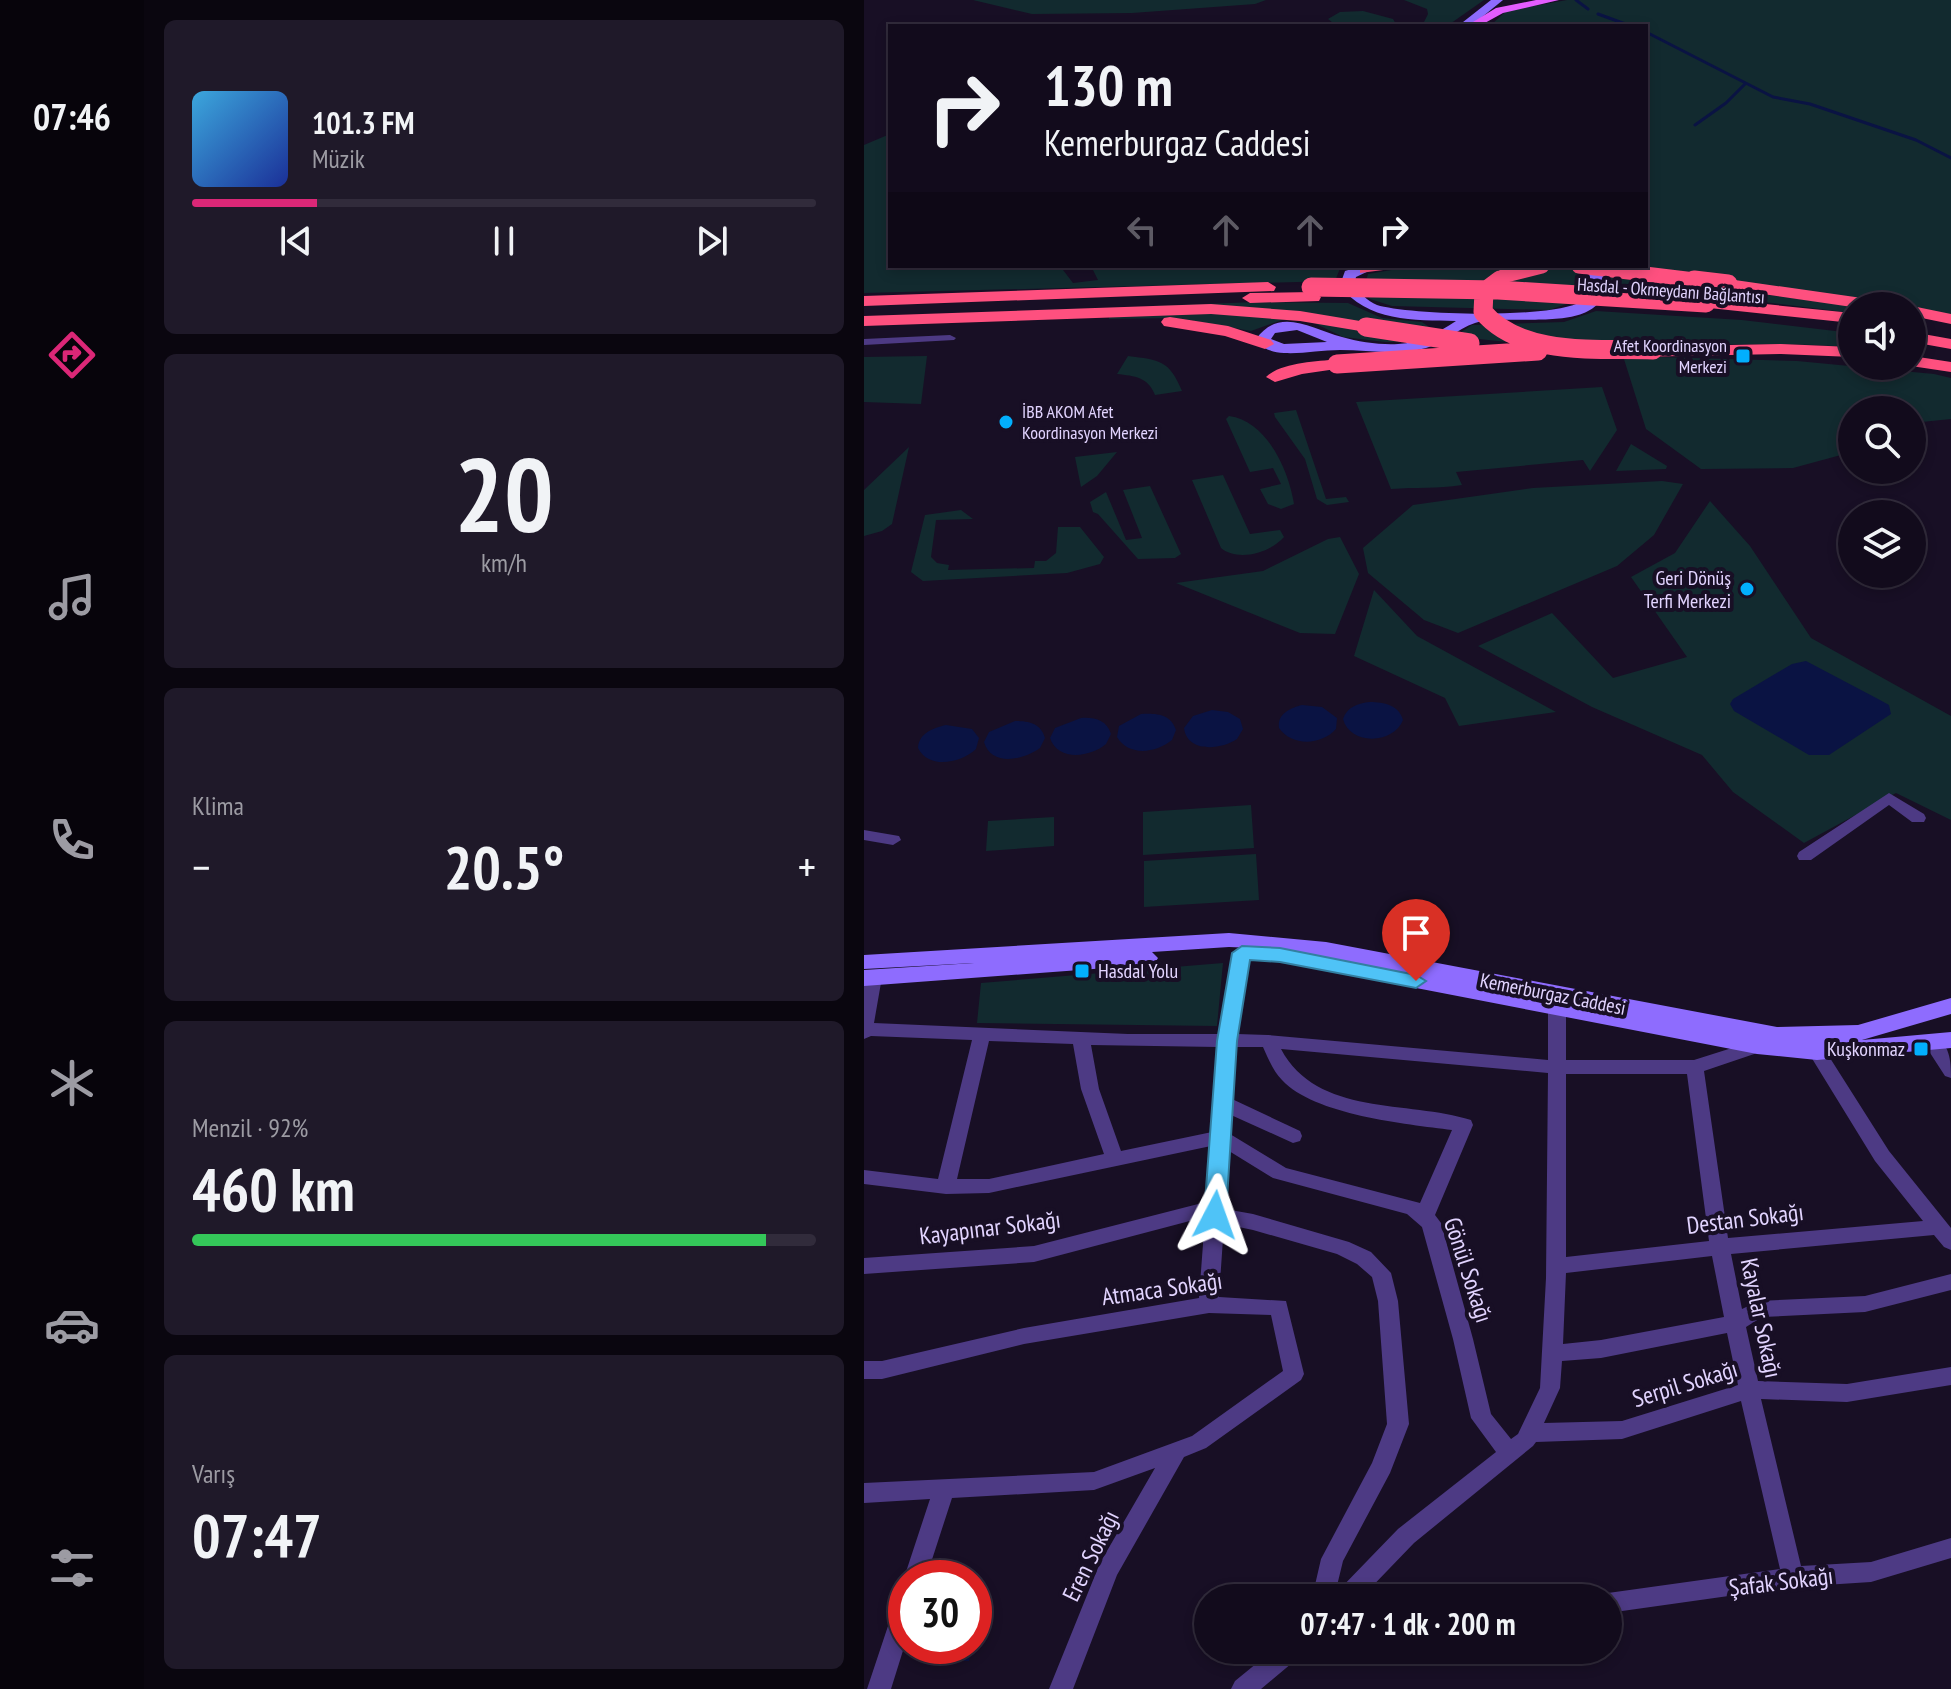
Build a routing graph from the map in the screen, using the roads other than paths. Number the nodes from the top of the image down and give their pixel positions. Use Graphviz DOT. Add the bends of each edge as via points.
graph roads {
  1 [pos="1506,0"];
  2 [pos="1554,0"];
  3 [pos="1493,2"];
  4 [pos="1466,24"];
  5 [pos="1477,24"];
  6 [pos="1372,268"];
  7 [pos="1534,268"];
  8 [pos="1594,268"];
  9 [pos="1596,268"];
  10 [pos="1366,269"];
  11 [pos="1312,292"];
  12 [pos="1838,300"];
  13 [pos="864,301"];
  14 [pos="1706,308"];
  15 [pos="864,310"];
  16 [pos="1926,314"];
  17 [pos="1838,317"];
  18 [pos="1951,319"];
  19 [pos="864,321"];
  20 [pos="1450,322"];
  21 [pos="1838,325"];
  22 [pos="1926,329"];
  23 [pos="864,330"];
  24 [pos="1310,330"];
  25 [pos="1951,333"];
  26 [pos="950,338"];
  27 [pos="1926,340"];
  28 [pos="864,342"];
  29 [pos="1265,344"];
  30 [pos="1951,344"];
  31 [pos="1379,348"];
  32 [pos="1297,349"];
  33 [pos="1653,350"];
  34 [pos="1538,351"];
  35 [pos="1838,351"];
  36 [pos="1926,361"];
  37 [pos="1951,365"];
  38 [pos="1275,377"];
  39 [pos="1918,818"];
  40 [pos="864,835"];
  41 [pos="893,840"];
  42 [pos="1805,856"];
  43 [pos="1242,953"];
  44 [pos="867,972"];
  45 [pos="1947,1007"];
  46 [pos="1557,1009"];
  47 [pos="865,1031"];
  48 [pos="982,1033"];
  49 [pos="1081,1038"];
  50 [pos="1945,1038"];
  51 [pos="1227,1041"];
  52 [pos="1268,1041"];
  53 [pos="1757,1046"];
  54 [pos="1817,1052"];
  55 [pos="1557,1067"];
  56 [pos="1695,1067"];
  57 [pos="1951,1071"];
  58 [pos="1223,1103"];
  59 [pos="1293,1136"];
  60 [pos="1220,1137"];
  61 [pos="1115,1160"];
  62 [pos="864,1177"];
  63 [pos="946,1187"];
  64 [pos="1215,1211"];
  65 [pos="1424,1217"];
  66 [pos="1946,1235"];
  67 [pos="1720,1249"];
  68 [pos="864,1266"];
  69 [pos="1556,1266"];
  70 [pos="1951,1282"];
  71 [pos="1209,1305"];
  72 [pos="1736,1323"];
  73 [pos="1552,1353"];
  74 [pos="864,1370"];
  75 [pos="1951,1376"];
  76 [pos="1749,1390"];
  77 [pos="1529,1433"];
  78 [pos="1177,1450"];
  79 [pos="1509,1452"];
  80 [pos="944,1489"];
  81 [pos="864,1493"];
  82 [pos="1951,1548"];
  83 [pos="921,1560"];
  84 [pos="1793,1577"];
  85 [pos="1326,1584"];
  86 [pos="1360,1584"];
  87 [pos="1622,1601"];
  88 [pos="888,1661"];
  89 [pos="1273,1664"];
  90 [pos="879,1689"];
  91 [pos="1061,1689"];
  92 [pos="1243,1689"];
  1 -- 5 [label="main road"];
  2 -- 5 [label="main road" via="1500,10"];
  3 -- 4 [label="main road"];
  6 -- 10 [label="highway"];
  7 -- 33 [label="highway, bridge" via="1506,275 1484,292 1484,312 1497,327 1549,345"];
  8 -- 20 [label="main road" via="1598,286 1583,309 1545,318 1478,316"];
  9 -- 12 [label="highway, bridge"];
  10 -- 20 [label="main road" via="1354,280 1358,300 1375,309"];
  11 -- 13 [label="highway, Hasdal - Okmeydanı Bağlantısı"];
  11 -- 14 [label="highway, Hasdal - Okmeydanı Bağlantısı"];
  11 -- 15 [label="highway, Hasdal - Okmeydanı Bağlantısı"];
  14 -- 17 [label="highway, Hasdal - Okmeydanı Bağlantısı"];
  14 -- 21 [label="highway, Hasdal - Okmeydanı Bağlantısı"];
  16 -- 18 [label="highway"];
  19 -- 34 [label="highway, bridge" via="1211,309 1277,313"];
  20 -- 31 [label="main road" via="1439,339 1427,344"];
  22 -- 25 [label="highway"];
  23 -- 29 [label="highway" via="1152,321 1206,327"];
  24 -- 29 [label="main road" via="1281,326 1267,332"];
  24 -- 31 [label="main road"];
  24 -- 32 [label="main road" via="1313,340"];
  26 -- 28 [label="street"];
  27 -- 30 [label="highway"];
  29 -- 32 [label="main road"];
  31 -- 32 [label="main road"];
  33 -- 34 [label="highway, bridge"];
  33 -- 35 [label="highway"];
  34 -- 38 [label="highway, bridge" via="1337,364"];
  36 -- 37 [label="highway"];
  39 -- 42 [label="street" via="1889,798"];
  40 -- 41 [label="street"];
  43 -- 44 [label="main road, Kemerburgaz Caddesi"];
  43 -- 46 [label="main road, Kemerburgaz Caddesi" via="1289,957"];
  43 -- 51 [label="street"];
  44 -- 45 [label="main road, Kemerburgaz Caddesi" via="1256,940 1777,1035 1858,1033"];
  44 -- 47 [label="street"];
  45 -- 50 [label="main road" via="1939,1016"];
  46 -- 53 [label="main road, Kemerburgaz Caddesi"];
  46 -- 55 [label="street"];
  47 -- 48 [label="street"];
  48 -- 49 [label="street"];
  48 -- 63 [label="street"];
  49 -- 51 [label="street"];
  49 -- 61 [label="street" via="1090,1089"];
  50 -- 54 [label="main road, Kemerburgaz Caddesi"];
  50 -- 57 [label="street"];
  51 -- 52 [label="street"];
  51 -- 58 [label="street"];
  52 -- 55 [label="street"];
  52 -- 65 [label="street" via="1289,1076 1330,1098 1387,1114 1464,1125"];
  53 -- 54 [label="main road, Kemerburgaz Caddesi"];
  53 -- 56 [label="street"];
  54 -- 66 [label="street" via="1882,1156"];
  55 -- 56 [label="street"];
  55 -- 69 [label="street"];
  56 -- 67 [label="street, Kayalar Sokağı"];
  58 -- 59 [label="street"];
  58 -- 60 [label="street"];
  60 -- 61 [label="street"];
  60 -- 64 [label="street"];
  60 -- 65 [label="street, Gönül Sokağı" via="1280,1173 1413,1208"];
  61 -- 63 [label="street" via="989,1186"];
  62 -- 63 [label="street"];
  64 -- 68 [label="street, Kayapınar Sokağı" via="1034,1254"];
  64 -- 71 [label="street"];
  64 -- 85 [label="street" via="1364,1258 1381,1273 1398,1424 1382,1466 1332,1559"];
  65 -- 79 [label="street, Gönül Sokağı" via="1431,1223 1481,1418"];
  66 -- 67 [label="street, Destan Sokağı" via="1781,1240"];
  67 -- 69 [label="street, Destan Sokağı"];
  67 -- 72 [label="street, Kayalar Sokağı"];
  69 -- 73 [label="street"];
  70 -- 72 [label="street" via="1865,1304 1759,1309"];
  71 -- 74 [label="street, Atmaca Sokağı"];
  71 -- 78 [label="street, Atmaca Sokağı" via="1279,1307 1294,1374 1199,1442"];
  72 -- 73 [label="street"];
  72 -- 76 [label="street, Kayalar Sokağı"];
  73 -- 77 [label="street" via="1550,1388"];
  75 -- 76 [label="street, Serpil Sokağı" via="1847,1393"];
  76 -- 77 [label="street, Serpil Sokağı" via="1622,1430"];
  76 -- 84 [label="street, Kayalar Sokağı"];
  77 -- 79 [label="street"];
  78 -- 80 [label="street, Atmaca Sokağı" via="1094,1481"];
  78 -- 91 [label="street, Eren Sokağı" via="1108,1570"];
  79 -- 86 [label="street" via="1406,1536"];
  80 -- 81 [label="street, Atmaca Sokağı"];
  80 -- 83 [label="street"];
  82 -- 84 [label="street, Şafak Sokağı" via="1871,1572"];
  84 -- 87 [label="street, Şafak Sokağı"];
  88 -- 90 [label="street"];
  89 -- 92 [label="street"];
}
